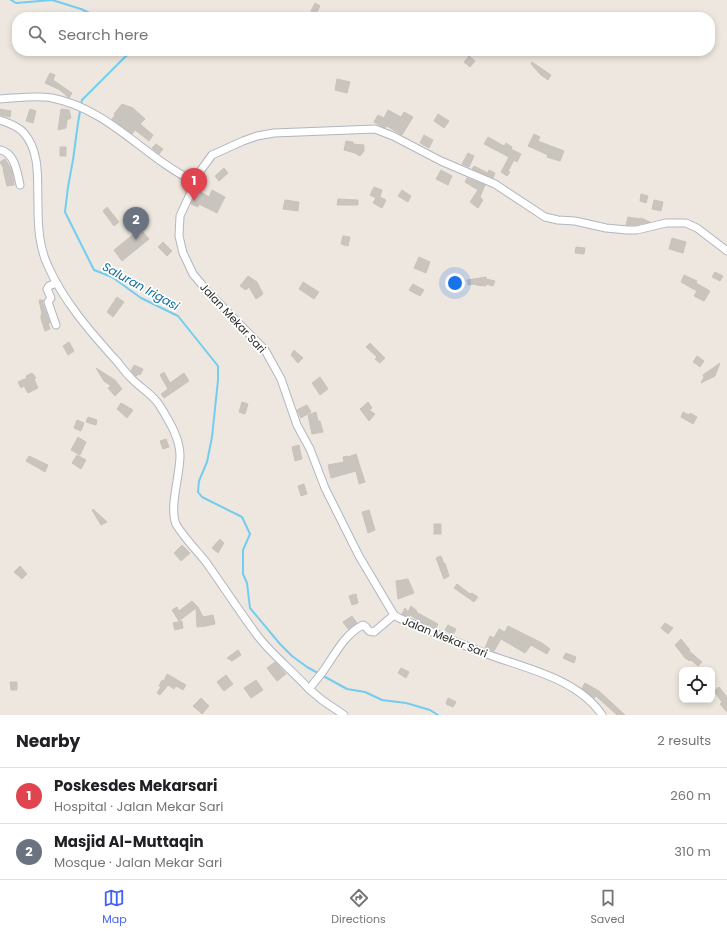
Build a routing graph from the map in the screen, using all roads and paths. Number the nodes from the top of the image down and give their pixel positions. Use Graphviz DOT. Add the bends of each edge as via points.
graph roads {
  1 [pos="0,99"];
  2 [pos="0,120"];
  3 [pos="0,150"];
  4 [pos="195,182"];
  5 [pos="20,185"];
  6 [pos="727,251"];
  7 [pos="56,283"];
  8 [pos="56,325"];
  9 [pos="394,615"];
  10 [pos="309,689"];
  11 [pos="344,715"];
  12 [pos="602,715"];
  1 -- 4 [label="street" via="52,98 84,109 116,126 170,168"];
  2 -- 7 [label="street" via="23,132 30,143 37,170 41,247"];
  3 -- 5 [label="street" via="7,152 12,158"];
  4 -- 6 [label="street, Jalan Mekar Sari" via="212,155 257,136 375,129 495,184 545,217 627,230 666,223 686,223 697,228"];
  4 -- 9 [label="street, Jalan Mekar Sari" via="180,216 179,236 183,253 193,274 208,292 265,350 280,379 325,488"];
  7 -- 8 [label="street" via="47,289 51,298 48,302"];
  7 -- 10 [label="street" via="90,332 133,380 159,404 172,428 180,455 175,503 175,520 179,528 258,635"];
  9 -- 10 [label="street" via="374,632 363,625 350,634"];
  9 -- 12 [label="street, Jalan Mekar Sari" via="484,653 562,681 593,703"];
  10 -- 11 [label="street"];
}
